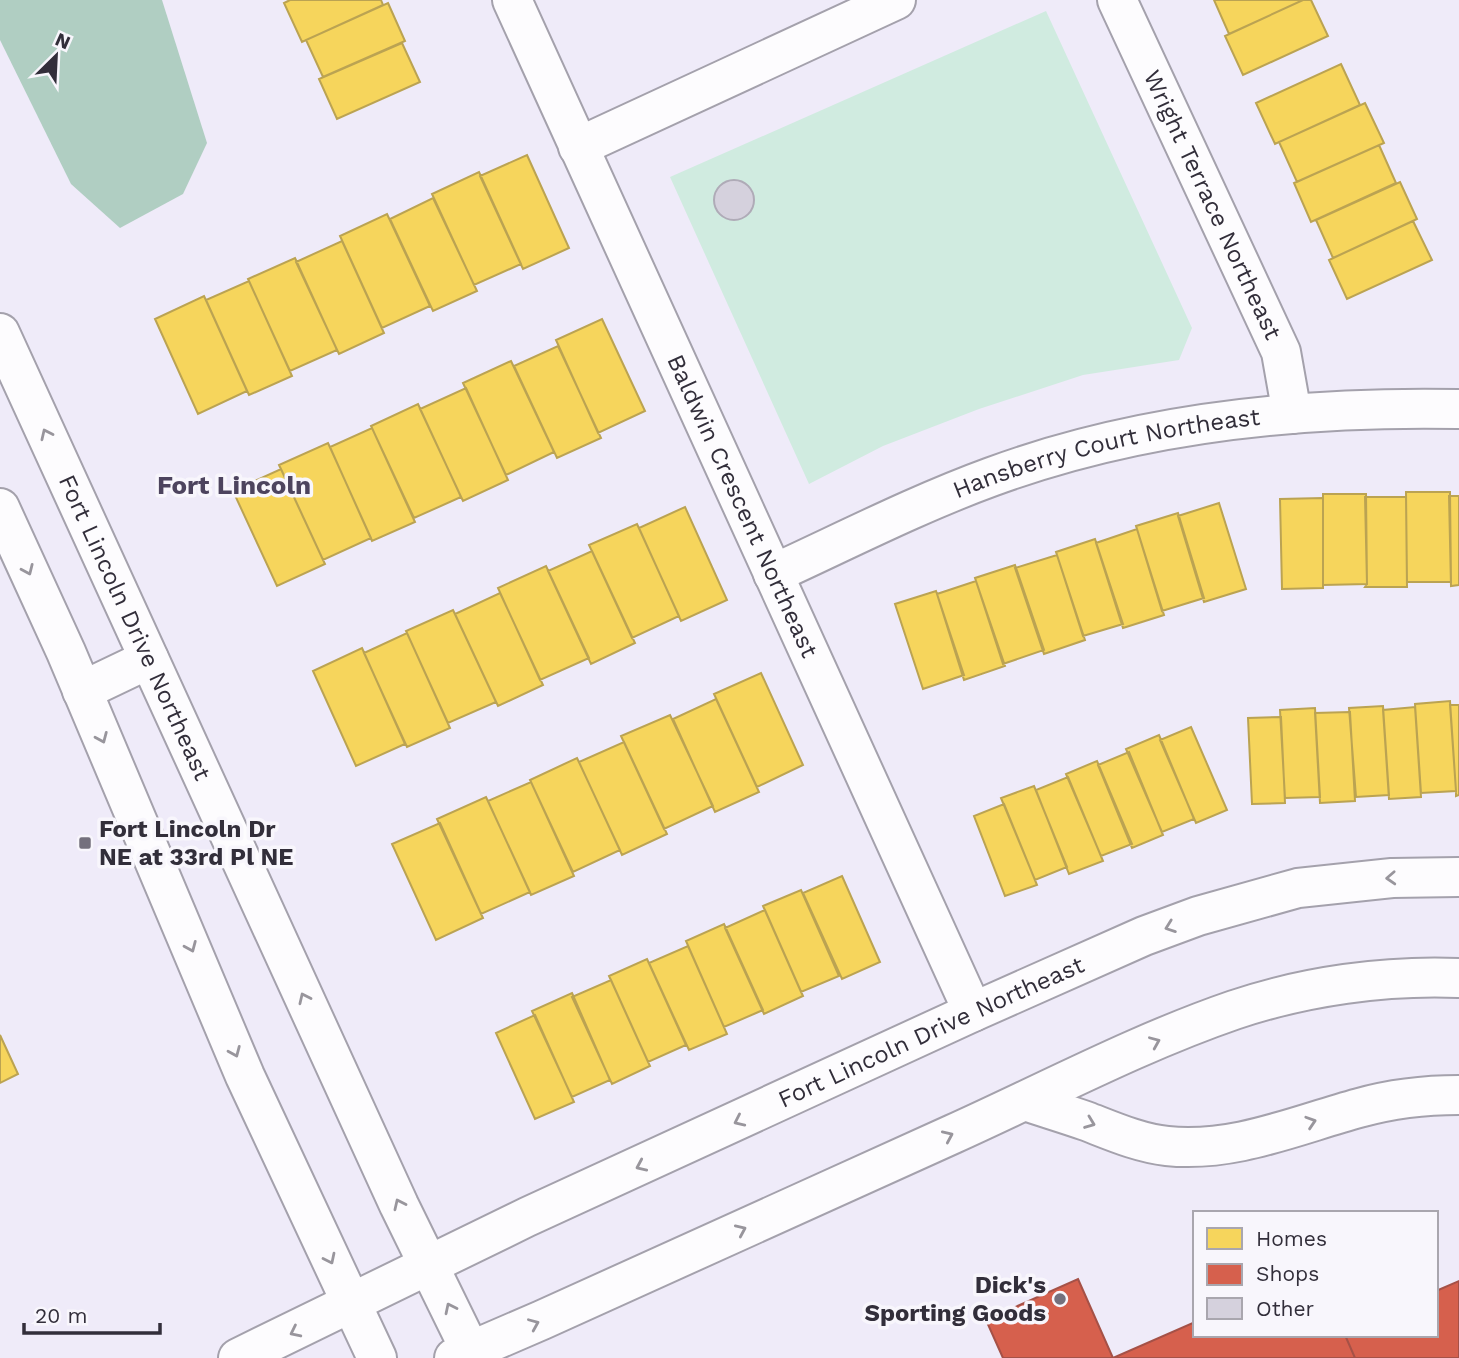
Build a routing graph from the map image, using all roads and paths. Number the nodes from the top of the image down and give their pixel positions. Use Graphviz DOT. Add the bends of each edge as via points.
graph roads {
  1 [pos="512,0"];
  2 [pos="896,0"];
  3 [pos="1117,0"];
  4 [pos="579,147"];
  5 [pos="0,333"];
  6 [pos="1459,410"];
  7 [pos="1293,414"];
  8 [pos="0,508"];
  9 [pos="773,574"];
  10 [pos="149,659"];
  11 [pos="82,691"];
  12 [pos="1459,877"];
  13 [pos="1459,978"];
  14 [pos="973,1012"];
  15 [pos="1459,1095"];
  16 [pos="1025,1101"];
  17 [pos="429,1266"];
  18 [pos="351,1304"];
  19 [pos="466,1356"];
  20 [pos="238,1358"];
  21 [pos="377,1358"];
  1 -- 4 [label="street, Baldwin Crescent Northeast"];
  2 -- 4 [label="street"];
  3 -- 7 [label="street, Wright Terrace Northeast" via="1281,352"];
  4 -- 9 [label="street, Baldwin Crescent Northeast"];
  10 -- 5 [label="street, Fort Lincoln Drive Northeast, one-way"];
  6 -- 7 [label="street, Hansberry Court Northeast"];
  7 -- 9 [label="street, Hansberry Court Northeast" via="1201,424 1049,458 978,482"];
  8 -- 11 [label="street, one-way"];
  9 -- 14 [label="street, Baldwin Crescent Northeast"];
  10 -- 11 [label="street"];
  17 -- 10 [label="street, Fort Lincoln Drive Northeast, one-way"];
  11 -- 18 [label="street, one-way" via="245,1076"];
  12 -- 14 [label="street, Fort Lincoln Drive Northeast, one-way" via="1346,881 1248,901 1144,936"];
  16 -- 13 [label="street, Fort Lincoln Drive Northeast, one-way" via="1235,1010 1340,985"];
  14 -- 17 [label="street, Fort Lincoln Drive Northeast, one-way"];
  16 -- 15 [label="street, one-way" via="1139,1140 1192,1147 1270,1135 1373,1105"];
  19 -- 16 [label="street, Fort Lincoln Drive Northeast, one-way"];
  17 -- 18 [label="street, Fort Lincoln Drive Northeast"];
  19 -- 17 [label="street, Fort Lincoln Drive Northeast, one-way"];
  18 -- 20 [label="street, Fort Lincoln Drive Northeast, one-way"];
  18 -- 21 [label="street"];
}
